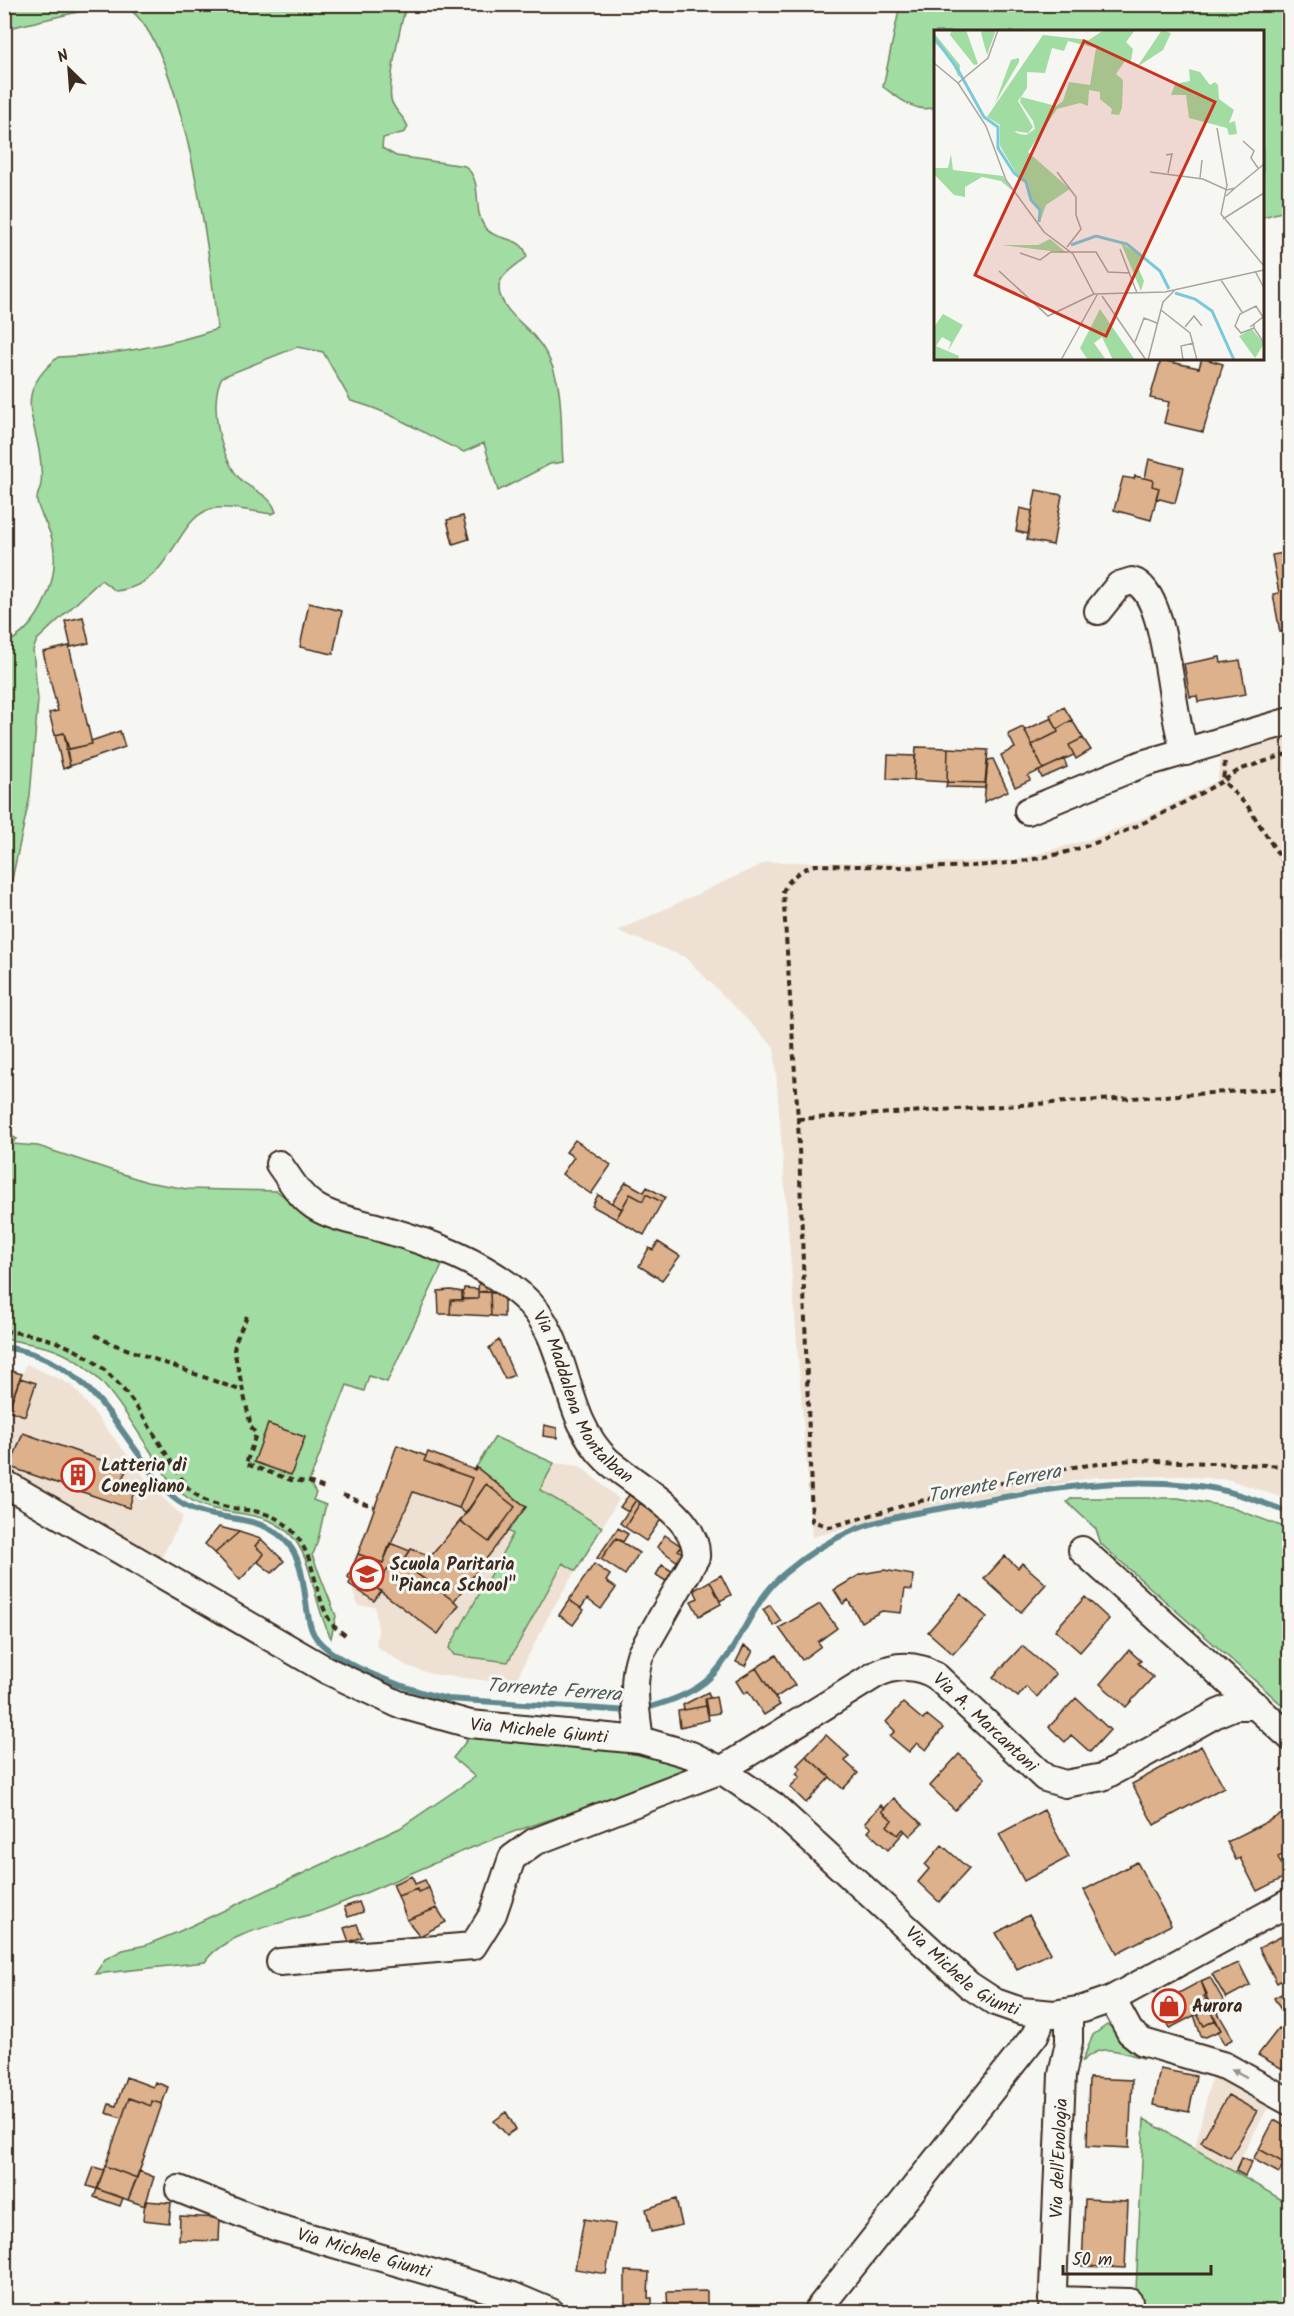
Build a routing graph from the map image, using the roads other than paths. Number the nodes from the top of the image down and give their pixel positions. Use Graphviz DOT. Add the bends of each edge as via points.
graph roads {
  1 [pos="1098,611"];
  2 [pos="1290,721"];
  3 [pos="1186,752"];
  4 [pos="1028,811"];
  5 [pos="279,1164"];
  6 [pos="4,1483"];
  7 [pos="1082,1550"];
  8 [pos="1257,1706"];
  9 [pos="638,1721"];
  10 [pos="1290,1737"];
  11 [pos="721,1770"];
  12 [pos="1290,1902"];
  13 [pos="280,1962"];
  14 [pos="1112,1999"];
  15 [pos="1069,2012"];
  16 [pos="1039,2014"];
  17 [pos="1062,2074"];
  18 [pos="1290,2102"];
  19 [pos="179,2189"];
  20 [pos="1129,2302"];
  21 [pos="1052,2306"];
  22 [pos="551,2312"];
  23 [pos="816,2312"];
  1 -- 3 [label="street" via="1119,585 1132,581 1143,587 1170,662 1177,724"];
  2 -- 3 [label="street"];
  3 -- 4 [label="street" via="1143,764"];
  5 -- 9 [label="street, Via Maddalena Montalban" via="306,1199 322,1210 455,1254 525,1298 551,1337 577,1414 591,1442 607,1461 671,1511 690,1533 696,1557 640,1654 634,1684"];
  6 -- 9 [label="street, Via Michele Giunti" via="328,1671 398,1704 470,1724"];
  7 -- 8 [label="street"];
  8 -- 10 [label="street"];
  8 -- 11 [label="street, Via A. Marcantoni" via="1235,1706 1103,1777 1065,1784 1045,1778 936,1676 917,1668 896,1667 875,1675"];
  9 -- 11 [label="street, Via Michele Giunti" via="683,1752"];
  11 -- 13 [label="street, Via A. Marcantoni" via="526,1847 512,1858 493,1914 473,1946"];
  11 -- 16 [label="street, Via Michele Giunti" via="774,1806 969,1985 995,2002"];
  12 -- 14 [label="street, Via Michele Giunti"];
  14 -- 15 [label="street, Via Michele Giunti"];
  18 -- 14 [label="street, one-way" via="1225,2066 1143,2042 1131,2032"];
  15 -- 16 [label="street, Via Michele Giunti"];
  15 -- 17 [label="street, Via dell'Enologia" via="1069,2042"];
  16 -- 17 [label="street, Via dell'Enologia"];
  16 -- 23 [label="street, Via Michele Giunti" via="1035,2035"];
  17 -- 21 [label="street, Via dell'Enologia"];
  19 -- 22 [label="street, Via Michele Giunti" via="275,2227 501,2293"];
  20 -- 21 [label="street"];
}
